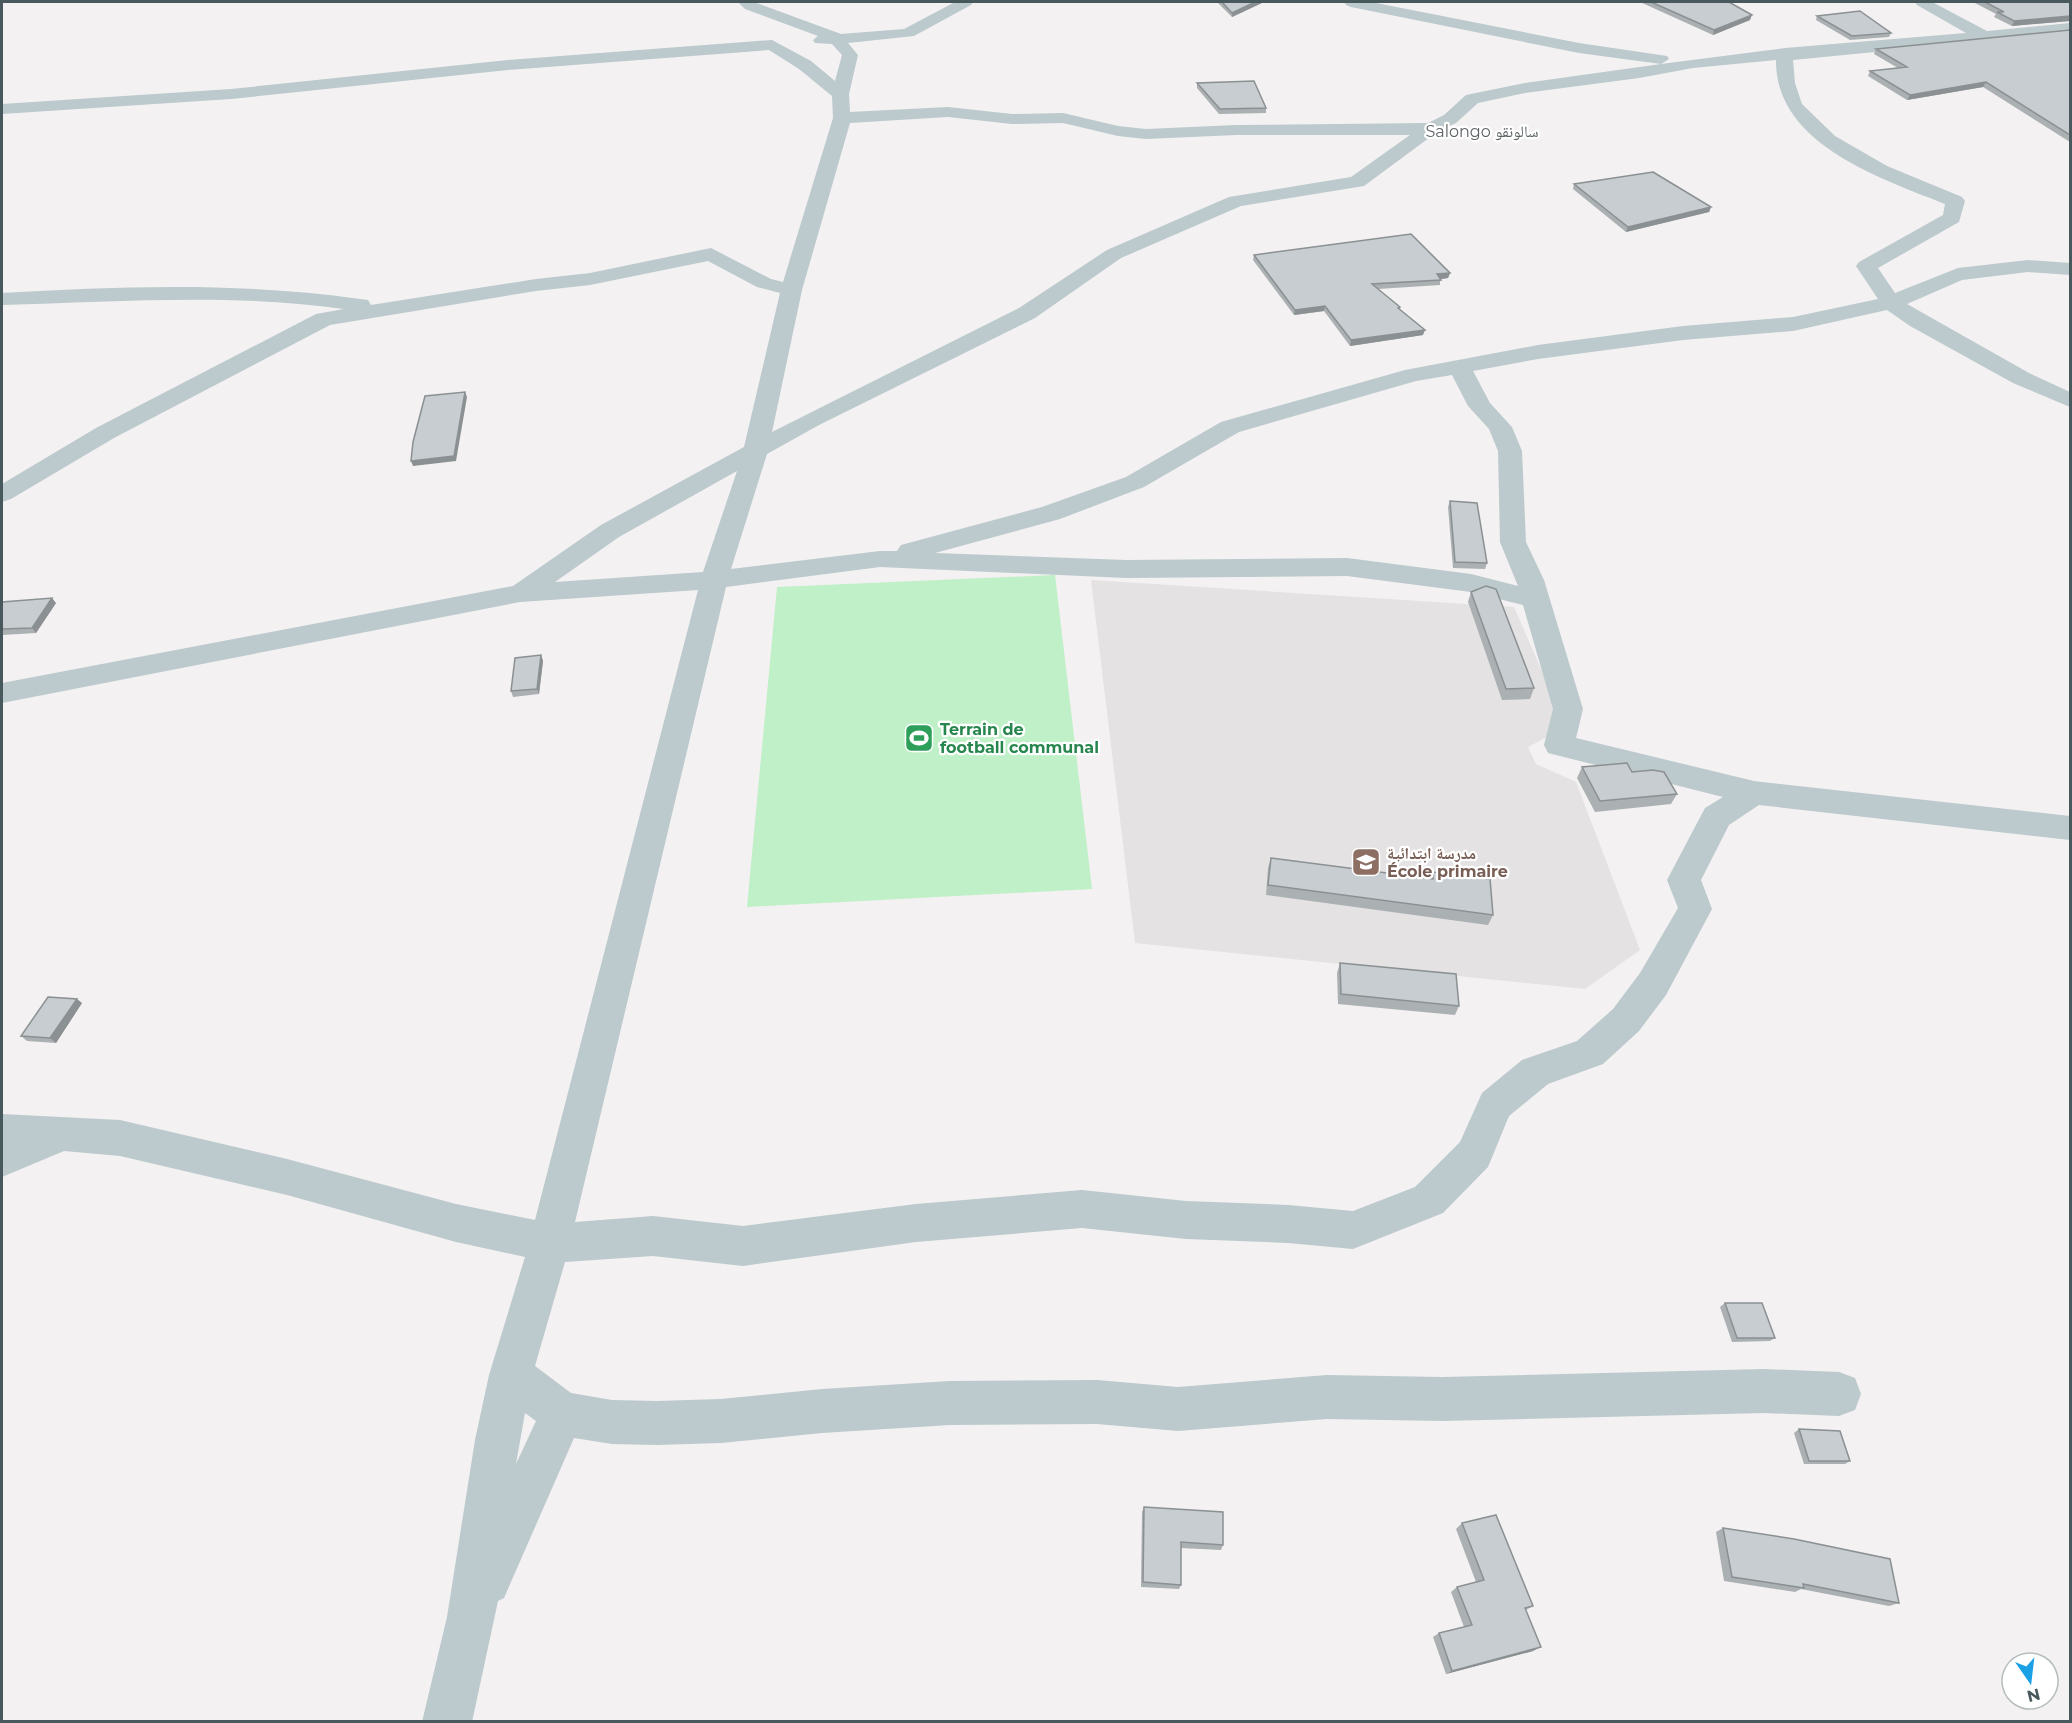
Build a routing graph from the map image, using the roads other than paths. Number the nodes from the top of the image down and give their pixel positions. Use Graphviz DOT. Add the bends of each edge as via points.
graph roads {
  1 [pos="746,2"];
  2 [pos="966,2"];
  3 [pos="1351,2"];
  4 [pos="1922,2"];
  5 [pos="2070,28"];
  6 [pos="1984,36"];
  7 [pos="835,37"];
  8 [pos="772,45"];
  9 [pos="1785,53"];
  10 [pos="1693,63"];
  11 [pos="841,106"];
  12 [pos="2,109"];
  13 [pos="1431,128"];
  14 [pos="2070,269"];
  15 [pos="791,290"];
  16 [pos="2,299"];
  17 [pos="1891,303"];
  18 [pos="391,309"];
  19 [pos="1459,366"];
  20 [pos="2070,400"];
  21 [pos="755,453"];
  22 [pos="2,494"];
  23 [pos="880,559"];
  24 [pos="714,580"];
  25 [pos="520,593"];
  26 [pos="1535,598"];
  27 [pos="2,693"];
  28 [pos="1754,793"];
  29 [pos="2070,828"];
  30 [pos="2,1131"];
  31 [pos="63,1133"];
  32 [pos="2,1159"];
  33 [pos="550,1243"];
  34 [pos="511,1375"];
  35 [pos="1839,1394"];
  36 [pos="562,1414"];
  37 [pos="471,1617"];
  38 [pos="447,1722"];
  1 -- 7 [label="street"];
  2 -- 7 [label="street" via="908,33"];
  3 -- 10 [label="street" via="1578,48"];
  4 -- 6 [label="street"];
  5 -- 6 [label="street"];
  6 -- 9 [label="street"];
  7 -- 8 [label="street"];
  7 -- 11 [label="street" via="850,55"];
  8 -- 11 [label="street" via="805,65"];
  8 -- 12 [label="street" via="231,94"];
  9 -- 10 [label="street"];
  9 -- 17 [label="street" via="1787,90 1797,111 1828,140 1858,160 1955,201 1952,218 1866,266"];
  10 -- 13 [label="street" via="1472,99 1450,119"];
  11 -- 13 [label="street" via="1063,118 1146,134"];
  11 -- 15 [label="street" via="828,170"];
  13 -- 21 [label="street" via="1357,182 1236,201 1114,254 1026,313 811,420"];
  14 -- 17 [label="street" via="2028,266 1958,274"];
  15 -- 18 [label="street" via="764,283 711,254 590,279"];
  15 -- 21 [label="street"];
  16 -- 18 [label="street" via="208,292 310,297"];
  17 -- 19 [label="street" via="1793,324 1683,333"];
  17 -- 20 [label="street" via="1963,347"];
  18 -- 22 [label="street" via="324,319 105,433"];
  19 -- 23 [label="street" via="1413,375 1230,427 1135,482 1051,513"];
  19 -- 26 [label="street" via="1480,406 1500,427 1510,451 1513,542"];
  21 -- 24 [label="street"];
  21 -- 25 [label="street" via="610,531"];
  23 -- 24 [label="street"];
  23 -- 26 [label="street" via="1126,569 1347,567 1472,583"];
  24 -- 25 [label="street"];
  24 -- 33 [label="street"];
  25 -- 27 [label="street"];
  26 -- 28 [label="street" via="1568,709 1559,745"];
  28 -- 29 [label="street"];
  28 -- 33 [label="street" via="1716,817 1684,880 1695,909 1653,984 1626,1020 1590,1053 1535,1072 1495,1105 1474,1154 1429,1200 1353,1230 1082,1209 916,1223 743,1246 652,1236"];
  30 -- 31 [label="street"];
  31 -- 32 [label="street"];
  31 -- 33 [label="street" via="120,1138 180,1150 456,1223"];
  33 -- 34 [label="street"];
  34 -- 36 [label="street"];
  34 -- 37 [label="street" via="497,1440"];
  35 -- 36 [label="street" via="1764,1391 1454,1399 1328,1397 1178,1409 1096,1402 950,1403 668,1422 612,1422"];
  36 -- 37 [label="street"];
  37 -- 38 [label="street"];
}
